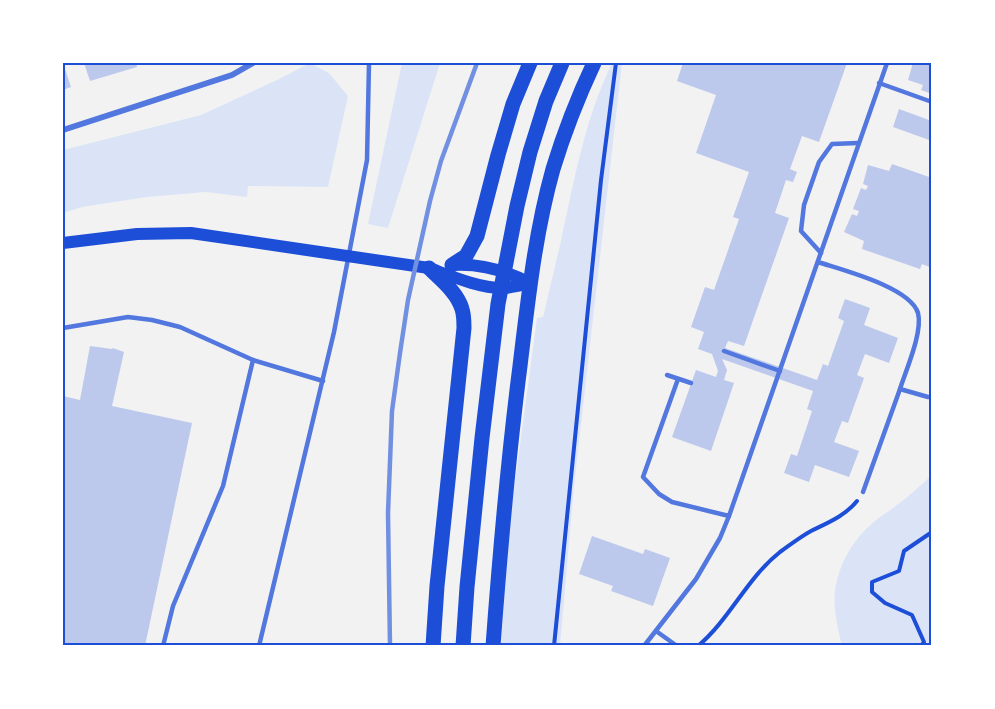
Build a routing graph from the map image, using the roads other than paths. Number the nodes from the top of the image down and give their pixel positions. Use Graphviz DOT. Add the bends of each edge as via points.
graph roads {
  1 [pos="253,63"];
  2 [pos="369,63"];
  3 [pos="530,63"];
  4 [pos="562,63"];
  5 [pos="594,63"];
  6 [pos="887,63"];
  7 [pos="879,83"];
  8 [pos="932,102"];
  9 [pos="63,130"];
  10 [pos="858,143"];
  11 [pos="63,243"];
  12 [pos="821,253"];
  13 [pos="818,262"];
  14 [pos="452,265"];
  15 [pos="429,268"];
  16 [pos="524,282"];
  17 [pos="63,328"];
  18 [pos="724,351"];
  19 [pos="253,360"];
  20 [pos="780,371"];
  21 [pos="668,375"];
  22 [pos="678,379"];
  23 [pos="323,381"];
  24 [pos="691,383"];
  25 [pos="900,389"];
  26 [pos="932,397"];
  27 [pos="863,492"];
  28 [pos="729,516"];
  29 [pos="656,632"];
  30 [pos="163,646"];
  31 [pos="259,646"];
  32 [pos="433,646"];
  33 [pos="463,646"];
  34 [pos="494,646"];
  35 [pos="644,646"];
  36 [pos="677,646"];
  1 -- 9 [label="street" via="232,75"];
  2 -- 23 [label="lane" via="367,160"];
  3 -- 14 [label="main road" via="513,104 477,236 465,256"];
  4 -- 33 [label="main road" via="530,152 498,304"];
  5 -- 16 [label="main road" via="553,170"];
  6 -- 7 [label="lane"];
  7 -- 8 [label="lane"];
  7 -- 10 [label="lane"];
  10 -- 12 [label="lane"];
  10 -- 12 [label="lane" via="832,144 819,162 804,205 801,231"];
  11 -- 15 [label="main road" via="137,234 191,233"];
  12 -- 13 [label="lane"];
  13 -- 20 [label="lane"];
  13 -- 25 [label="lane" via="884,284 910,300 918,313 918,335"];
  14 -- 15 [label="main road"];
  14 -- 16 [label="main road" via="486,267 507,272"];
  15 -- 16 [label="main road" via="483,285 504,288"];
  15 -- 32 [label="main road" via="457,299 464,328"];
  16 -- 34 [label="main road"];
  17 -- 19 [label="lane" via="128,317 152,320 180,327"];
  18 -- 20 [label="lane"];
  19 -- 23 [label="lane"];
  19 -- 30 [label="lane" via="223,486 173,606"];
  20 -- 28 [label="lane"];
  21 -- 22 [label="lane"];
  22 -- 24 [label="lane"];
  22 -- 28 [label="lane" via="643,477 672,502"];
  23 -- 31 [label="lane"];
  25 -- 26 [label="lane"];
  25 -- 27 [label="lane"];
  28 -- 29 [label="lane" via="696,579"];
  29 -- 35 [label="lane"];
  29 -- 36 [label="lane"];
}
